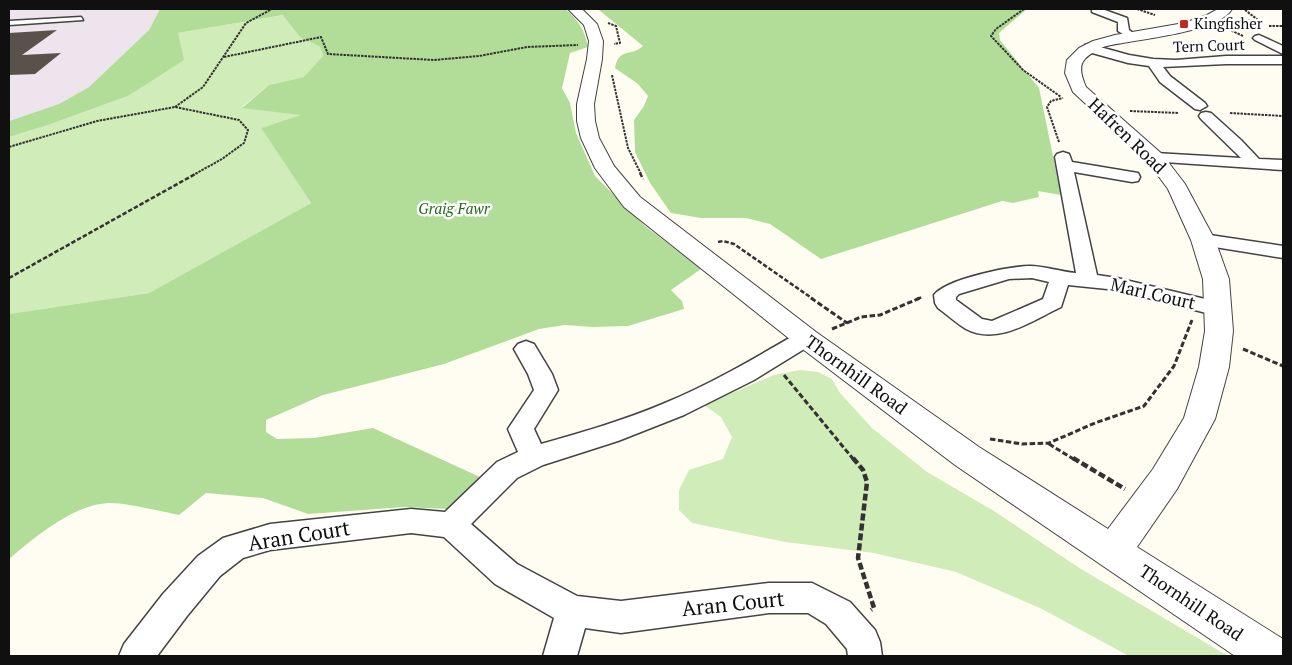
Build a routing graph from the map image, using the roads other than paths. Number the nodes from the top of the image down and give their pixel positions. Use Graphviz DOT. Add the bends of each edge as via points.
graph roads {
  1 [pos="574,9"];
  2 [pos="1096,10"];
  3 [pos="1233,14"];
  4 [pos="81,19"];
  5 [pos="9,23"];
  6 [pos="1131,36"];
  7 [pos="1259,38"];
  8 [pos="1089,48"];
  9 [pos="1283,50"];
  10 [pos="1266,60"];
  11 [pos="1283,60"];
  12 [pos="1153,63"];
  13 [pos="1283,69"];
  14 [pos="1154,158"];
  15 [pos="1255,164"];
  16 [pos="1283,166"];
  17 [pos="1132,176"];
  18 [pos="1203,240"];
  19 [pos="1283,252"];
  20 [pos="1061,278"];
  21 [pos="1088,280"];
  22 [pos="1208,307"];
  23 [pos="818,334"];
  24 [pos="526,349"];
  25 [pos="534,457"];
  26 [pos="451,525"];
  27 [pos="1113,552"];
  28 [pos="573,611"];
  29 [pos="136,656"];
  30 [pos="560,656"];
  31 [pos="865,656"];
  32 [pos="1270,656"];
  1 -- 23 [label="street, Thornhill Road" via="591,24 598,46 585,106 587,128 598,156 615,184 664,229"];
  2 -- 6 [label="street" via="1123,20 1124,32"];
  3 -- 6 [label="street, Hafren Road" via="1186,27"];
  4 -- 5 [label="lane"];
  6 -- 8 [label="street, Hafren Road"];
  7 -- 9 [label="street, Tern Court"];
  8 -- 12 [label="street, Tern Court"];
  8 -- 14 [label="street, Hafren Road" via="1073,62 1073,79 1090,101 1113,118"];
  10 -- 11 [label="street, Tern Court"];
  10 -- 12 [label="street, Tern Court"];
  10 -- 13 [label="street, Tern Court"];
  12 -- 15 [label="street, Tern Court"];
  14 -- 15 [label="street"];
  14 -- 18 [label="street, Hafren Road" via="1178,188"];
  15 -- 16 [label="street"];
  17 -- 21 [label="street, Marl Court" via="1064,162"];
  18 -- 19 [label="street"];
  18 -- 22 [label="street, Hafren Road" via="1216,279"];
  20 -- 20 [label="street, Marl Court" via="1032,272 1007,273 952,290 945,295 946,303 974,323 986,328 999,326 1053,302"];
  20 -- 21 [label="street, Marl Court"];
  21 -- 22 [label="street, Marl Court"];
  22 -- 27 [label="street, Hafren Road" via="1219,331 1214,367 1199,419 1165,479"];
  23 -- 25 [label="street" via="675,409"];
  23 -- 27 [label="street, Thornhill Road" via="967,456"];
  24 -- 25 [label="street" via="546,390 521,429"];
  25 -- 26 [label="street" via="507,470"];
  26 -- 28 [label="street, Aran Court" via="506,574"];
  26 -- 29 [label="street, Aran Court" via="411,521 270,537 234,547 209,566"];
  27 -- 32 [label="street, Thornhill Road"];
  28 -- 30 [label="street"];
  28 -- 31 [label="street, Aran Court" via="621,617 769,598 812,598 838,613 850,626 863,642"];
}
